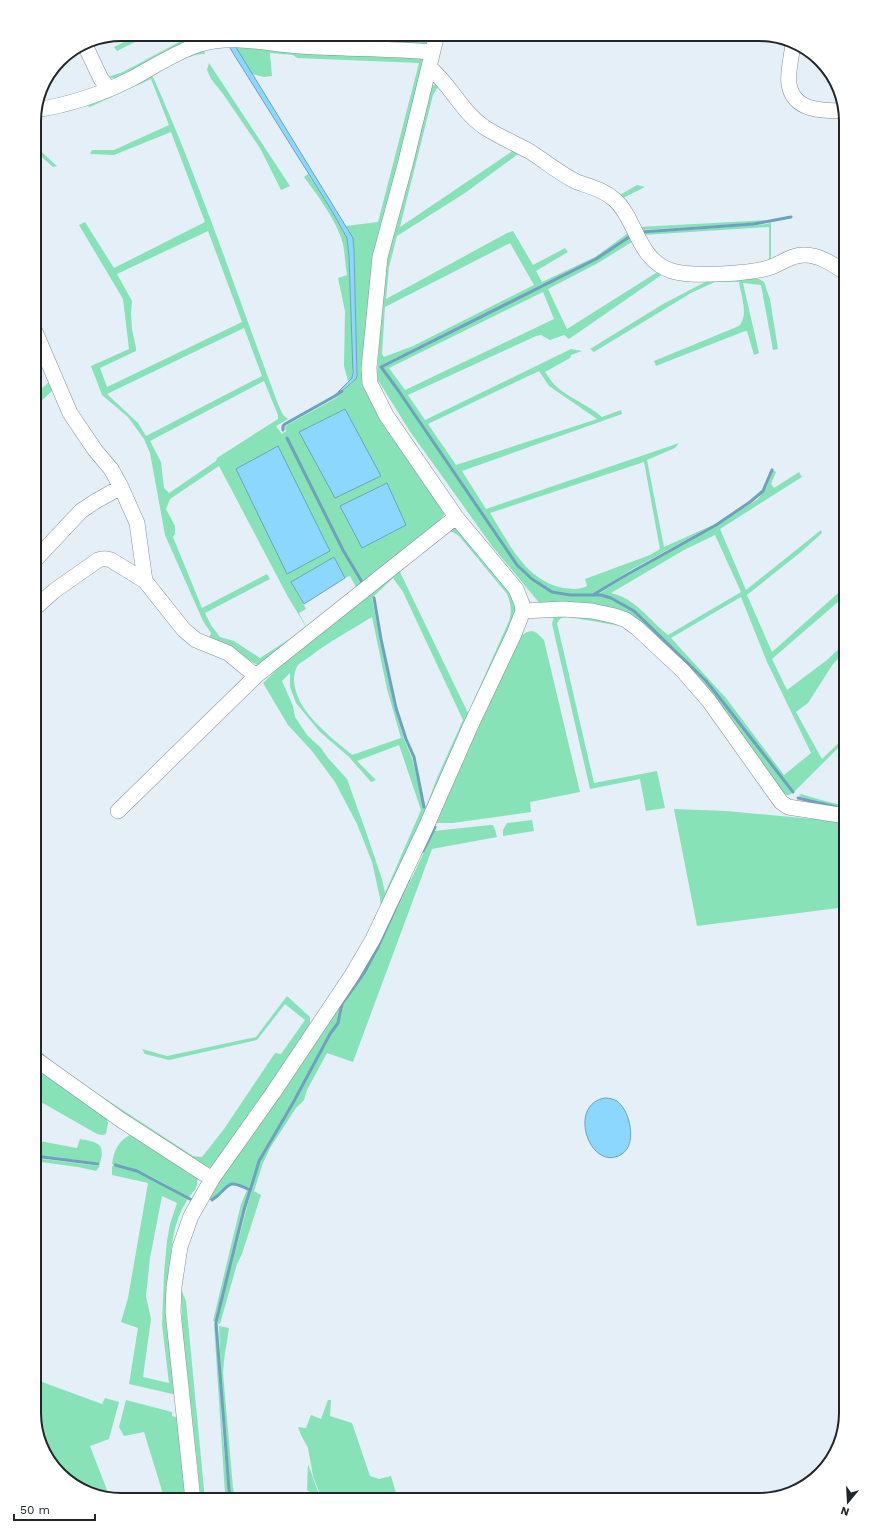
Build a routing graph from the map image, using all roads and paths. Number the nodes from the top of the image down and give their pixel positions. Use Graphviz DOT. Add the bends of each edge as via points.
graph roads {
  1 [pos="211,41"];
  2 [pos="256,41"];
  3 [pos="434,41"];
  4 [pos="793,48"];
  5 [pos="87,49"];
  6 [pos="432,52"];
  7 [pos="429,67"];
  8 [pos="109,89"];
  9 [pos="42,109"];
  10 [pos="838,111"];
  11 [pos="839,268"];
  12 [pos="41,345"];
  13 [pos="121,487"];
  14 [pos="456,517"];
  15 [pos="41,554"];
  16 [pos="145,581"];
  17 [pos="41,603"];
  18 [pos="523,611"];
  19 [pos="256,676"];
  20 [pos="118,811"];
  21 [pos="839,815"];
  22 [pos="41,1063"];
  23 [pos="212,1179"];
  24 [pos="192,1493"];
  1 -- 8 [label="street" via="187,49"];
  2 -- 6 [label="street" via="298,46"];
  3 -- 6 [label="street"];
  4 -- 10 [label="street" via="789,83 792,94 798,102 811,109"];
  5 -- 8 [label="street" via="101,79"];
  6 -- 7 [label="street"];
  7 -- 11 [label="street" via="440,76 463,107 484,127 529,151 576,181 599,189 615,200 623,209 649,255 670,271 689,274 761,270 804,255 823,260"];
  7 -- 14 [label="street" via="406,165 380,257 370,383 386,416"];
  8 -- 9 [label="street" via="67,104"];
  12 -- 13 [label="street" via="70,413"];
  13 -- 15 [label="street" via="81,511"];
  13 -- 16 [label="street" via="138,523"];
  14 -- 18 [label="street" via="516,589"];
  14 -- 19 [label="street"];
  16 -- 17 [label="street" via="111,560 102,558"];
  16 -- 19 [label="street" via="184,630 196,640 228,653"];
  18 -- 21 [label="street" via="578,610 626,620 677,665 698,689 781,802 788,807"];
  18 -- 23 [label="street" via="373,939 273,1093"];
  19 -- 20 [label="street"];
  22 -- 23 [label="street" via="121,1120"];
  23 -- 24 [label="street" via="192,1216 180,1247 173,1312"];
}
